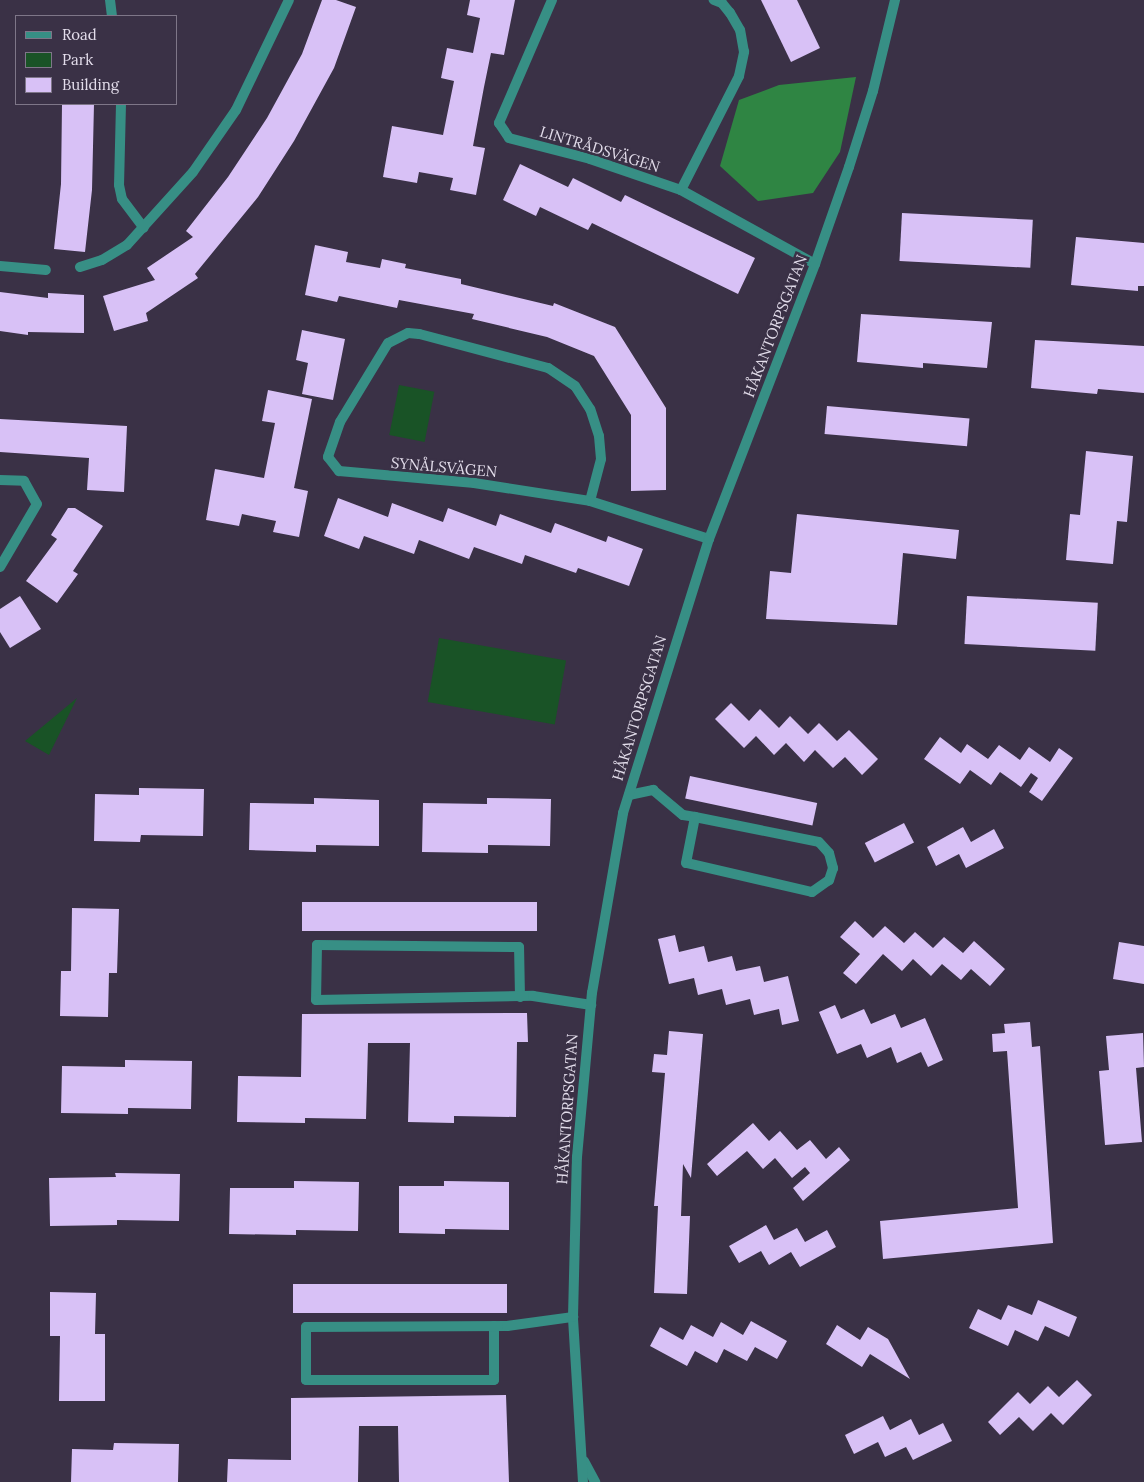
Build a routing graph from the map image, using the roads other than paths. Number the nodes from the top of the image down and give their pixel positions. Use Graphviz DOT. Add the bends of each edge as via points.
graph roads {
  1 [pos="110,0"];
  2 [pos="289,0"];
  3 [pos="552,0"];
  4 [pos="714,0"];
  5 [pos="895,0"];
  6 [pos="112,15"];
  7 [pos="121,105"];
  8 [pos="681,190"];
  9 [pos="144,228"];
  10 [pos="815,264"];
  11 [pos="0,266"];
  12 [pos="80,267"];
  13 [pos="46,270"];
  14 [pos="0,480"];
  15 [pos="590,501"];
  16 [pos="709,538"];
  17 [pos="0,567"];
  18 [pos="629,796"];
  19 [pos="695,817"];
  20 [pos="520,997"];
  21 [pos="591,1005"];
  22 [pos="573,1317"];
  23 [pos="494,1326"];
  24 [pos="583,1458"];
  25 [pos="583,1482"];
  26 [pos="595,1482"];
  1 -- 6 [label="street"];
  2 -- 9 [label="street" via="236,110 194,172"];
  3 -- 8 [label="street, LINTRÅDSVÄGEN" via="499,123 509,138 590,159"];
  4 -- 8 [label="street" via="730,13 740,30 744,52 739,76"];
  5 -- 10 [label="street, HÅKANTORPSGATAN" via="870,100"];
  7 -- 9 [label="street" via="121,192 129,210"];
  8 -- 10 [label="street, LINTRÅDSVÄGEN"];
  9 -- 12 [label="street" via="116,252"];
  10 -- 16 [label="street, HÅKANTORPSGATAN"];
  11 -- 13 [label="street"];
  14 -- 17 [label="street" via="24,481 37,504"];
  15 -- 15 [label="street, SYNÅLSVÄGEN" via="474,483 339,471 328,456 340,422 388,343 408,333 548,368 575,386 590,409 599,436 600,459"];
  15 -- 16 [label="street, SYNÅLSVÄGEN"];
  16 -- 18 [label="street, HÅKANTORPSGATAN"];
  18 -- 19 [label="street" via="654,790 674,810"];
  18 -- 21 [label="street, HÅKANTORPSGATAN"];
  19 -- 19 [label="street" via="819,842 828,853 833,868 828,880 812,892 686,863"];
  20 -- 20 [label="street" via="316,1000 317,945 519,947"];
  20 -- 21 [label="street"];
  21 -- 22 [label="street, HÅKANTORPSGATAN" via="577,1157"];
  22 -- 23 [label="street"];
  22 -- 24 [label="street, HÅKANTORPSGATAN"];
  23 -- 23 [label="street" via="306,1327 306,1380 494,1380"];
  24 -- 25 [label="street, HÅKANTORPSGATAN"];
  24 -- 26 [label="street, HÅKANTORPSGATAN"];
}
